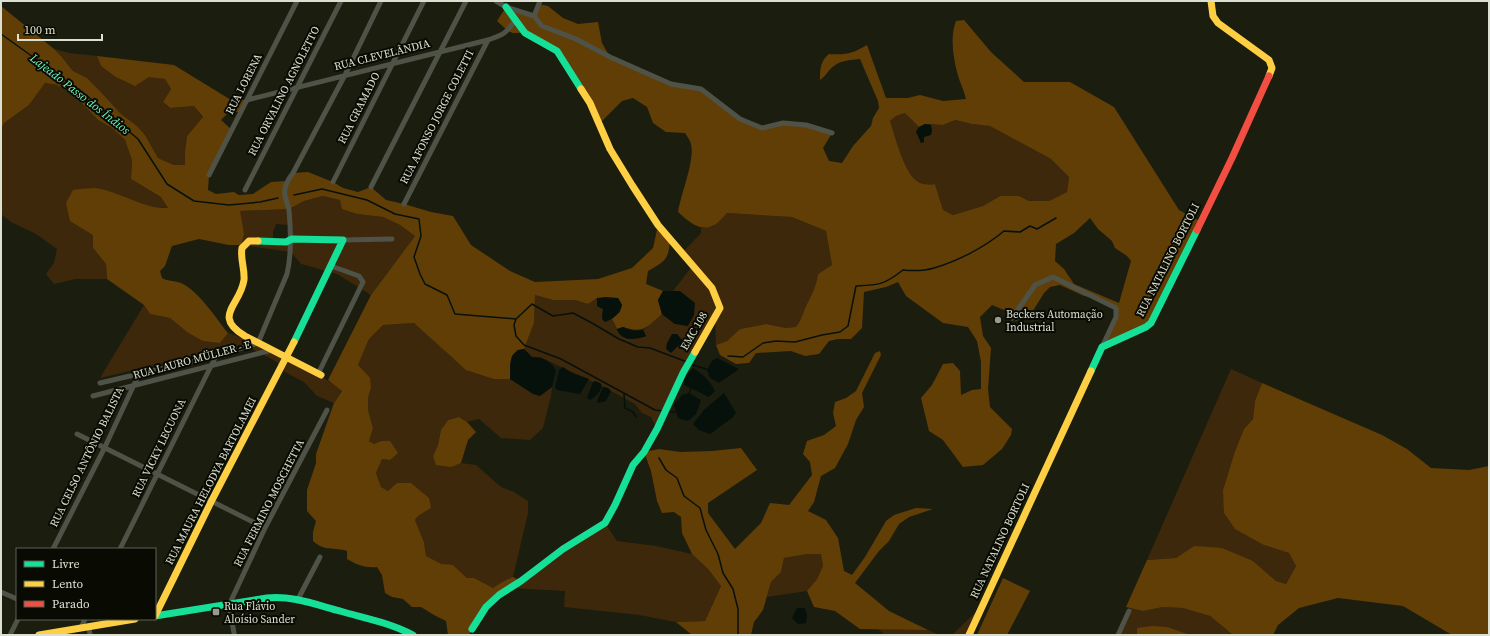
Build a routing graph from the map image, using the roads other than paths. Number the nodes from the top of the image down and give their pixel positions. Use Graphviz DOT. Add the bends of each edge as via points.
graph roads {
  1 [pos="296,1"];
  2 [pos="341,1"];
  3 [pos="381,1"];
  4 [pos="424,1"];
  5 [pos="466,1"];
  6 [pos="496,1"];
  7 [pos="540,1"];
  8 [pos="1211,1"];
  9 [pos="506,7"];
  10 [pos="534,16"];
  11 [pos="515,20"];
  12 [pos="488,40"];
  13 [pos="440,51"];
  14 [pos="393,63"];
  15 [pos="345,75"];
  16 [pos="298,86"];
  17 [pos="247,100"];
  18 [pos="832,133"];
  19 [pos="209,175"];
  20 [pos="334,182"];
  21 [pos="372,187"];
  22 [pos="245,190"];
  23 [pos="404,204"];
  24 [pos="292,240"];
  25 [pos="344,240"];
  26 [pos="392,240"];
  27 [pos="331,266"];
  28 [pos="1012,318"];
  29 [pos="258,343"];
  30 [pos="1102,347"];
  31 [pos="273,350"];
  32 [pos="216,356"];
  33 [pos="287,357"];
  34 [pos="212,365"];
  35 [pos="139,374"];
  36 [pos="319,375"];
  37 [pos="100,383"];
  38 [pos="133,386"];
  39 [pos="93,396"];
  40 [pos="327,410"];
  41 [pos="77,434"];
  42 [pos="104,449"];
  43 [pos="158,475"];
  44 [pos="212,502"];
  45 [pos="265,528"];
  46 [pos="54,548"];
  47 [pos="121,548"];
  48 [pos="320,557"];
  49 [pos="1,592"];
  50 [pos="16,599"];
  51 [pos="297,601"];
  52 [pos="229,605"];
  53 [pos="1129,611"];
  54 [pos="156,614"];
  55 [pos="156,616"];
  56 [pos="18,620"];
  57 [pos="85,620"];
  58 [pos="129,620"];
  59 [pos="89,627"];
  60 [pos="81,628"];
  61 [pos="472,629"];
  62 [pos="234,633"];
  63 [pos="10,635"];
  64 [pos="39,635"];
  65 [pos="90,635"];
  66 [pos="413,635"];
  67 [pos="969,635"];
  68 [pos="1118,635"];
  1 -- 17 [label="street, RUA LORENA"];
  2 -- 16 [label="street, RUA ORVALINO AGNOLETTO"];
  3 -- 15 [label="street"];
  4 -- 14 [label="street, RUA GRAMADO"];
  5 -- 13 [label="street"];
  6 -- 9 [label="street"];
  7 -- 10 [label="street"];
  8 -- 30 [label="street, RUA NATALINO BORTOLI" via="1213,16 1218,23 1269,60 1272,68 1232,158 1151,323"];
  9 -- 10 [label="street"];
  9 -- 11 [label="street, EMC 108"];
  10 -- 18 [label="street" via="542,26 576,39 671,84 701,89 740,119 762,128 783,123 806,125"];
  11 -- 12 [label="street, RUA CLEVELÂNDIA" via="508,31"];
  11 -- 61 [label="street, EMC 108" via="525,33 557,51 590,103 610,149 632,185 658,225 712,288 720,308 683,373 657,429 644,452 632,465 605,523 498,595 486,607"];
  12 -- 13 [label="street, RUA CLEVELÂNDIA"];
  12 -- 23 [label="street, RUA AFONSO JORGE COLETTI"];
  13 -- 14 [label="street, RUA CLEVELÂNDIA"];
  13 -- 21 [label="street"];
  14 -- 15 [label="street, RUA CLEVELÂNDIA"];
  14 -- 20 [label="street, RUA GRAMADO"];
  15 -- 16 [label="street, RUA CLEVELÂNDIA"];
  15 -- 24 [label="street" via="287,181 284,191 289,209"];
  16 -- 17 [label="street, RUA CLEVELÂNDIA"];
  16 -- 22 [label="street, RUA ORVALINO AGNOLETTO"];
  17 -- 19 [label="street, RUA LORENA"];
  24 -- 25 [label="street"];
  24 -- 29 [label="street" via="287,274"];
  24 -- 29 [label="street" via="249,241 240,252 244,278 228,319 236,330"];
  25 -- 26 [label="street"];
  25 -- 27 [label="street, RUA MAURA HELODYA BARTOLAMEI"];
  27 -- 33 [label="street, RUA MAURA HELODYA BARTOLAMEI"];
  27 -- 36 [label="street" via="359,276 363,285"];
  28 -- 30 [label="street" via="1035,285 1053,277 1116,308 1116,317"];
  29 -- 31 [label="street"];
  29 -- 32 [label="street, RUA LAURO MÜLLER - E"];
  30 -- 67 [label="street, RUA NATALINO BORTOLI"];
  31 -- 33 [label="street"];
  31 -- 34 [label="street, RUA LAURO MÜLLER - E"];
  32 -- 34 [label="street, RUA VICKY LECUONA"];
  32 -- 35 [label="street, RUA LAURO MÜLLER - E"];
  33 -- 36 [label="street"];
  33 -- 44 [label="street, RUA MAURA HELODYA BARTOLAMEI"];
  34 -- 38 [label="street, RUA LAURO MÜLLER - E"];
  34 -- 43 [label="street, RUA VICKY LECUONA"];
  35 -- 37 [label="street, RUA LAURO MÜLLER - E"];
  35 -- 38 [label="street, RUA CELSO ANTÔNIO BALISTA"];
  38 -- 39 [label="street, RUA LAURO MÜLLER - E"];
  38 -- 42 [label="street, RUA CELSO ANTÔNIO BALISTA"];
  40 -- 45 [label="street, RUA FERMINO MOSCHETTA"];
  41 -- 42 [label="street"];
  42 -- 43 [label="street"];
  42 -- 46 [label="street, RUA CELSO ANTÔNIO BALISTA"];
  43 -- 44 [label="street"];
  43 -- 47 [label="street, RUA VICKY LECUONA"];
  44 -- 45 [label="street"];
  44 -- 54 [label="street, RUA MAURA HELODYA BARTOLAMEI"];
  45 -- 52 [label="street, RUA FERMINO MOSCHETTA"];
  48 -- 51 [label="street"];
  49 -- 50 [label="street"];
  51 -- 52 [label="street" via="278,597"];
  51 -- 66 [label="street" via="390,625"];
  52 -- 55 [label="street"];
  52 -- 62 [label="street"];
  53 -- 68 [label="street"];
  56 -- 63 [label="street"];
  57 -- 60 [label="street"];
  58 -- 59 [label="street"];
  59 -- 60 [label="street"];
  59 -- 65 [label="street"];
  60 -- 64 [label="street"];
}
